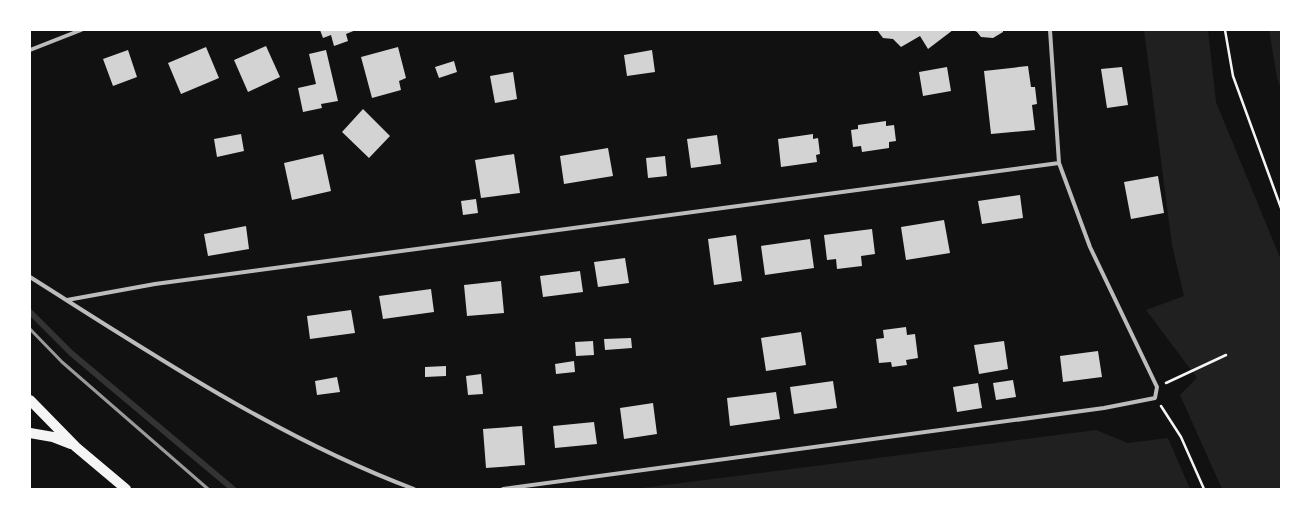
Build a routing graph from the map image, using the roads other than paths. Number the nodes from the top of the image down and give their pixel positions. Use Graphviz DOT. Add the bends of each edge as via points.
graph roads {
  1 [pos="81,30"];
  2 [pos="1050,30"];
  3 [pos="30,50"];
  4 [pos="1059,163"];
  5 [pos="30,277"];
  6 [pos="67,300"];
  7 [pos="30,400"];
  8 [pos="30,432"];
  9 [pos="76,447"];
  10 [pos="126,489"];
  11 [pos="414,489"];
  12 [pos="503,489"];
  1 -- 3 [label="street"];
  2 -- 4 [label="street"];
  4 -- 6 [label="street" via="163,282"];
  4 -- 12 [label="street" via="1090,247 1157,387 1156,398 1104,408"];
  5 -- 6 [label="street"];
  6 -- 11 [label="street" via="191,378 270,421 385,478"];
  7 -- 9 [label="main road"];
  8 -- 9 [label="main road" via="53,437"];
  9 -- 10 [label="main road"];
}
